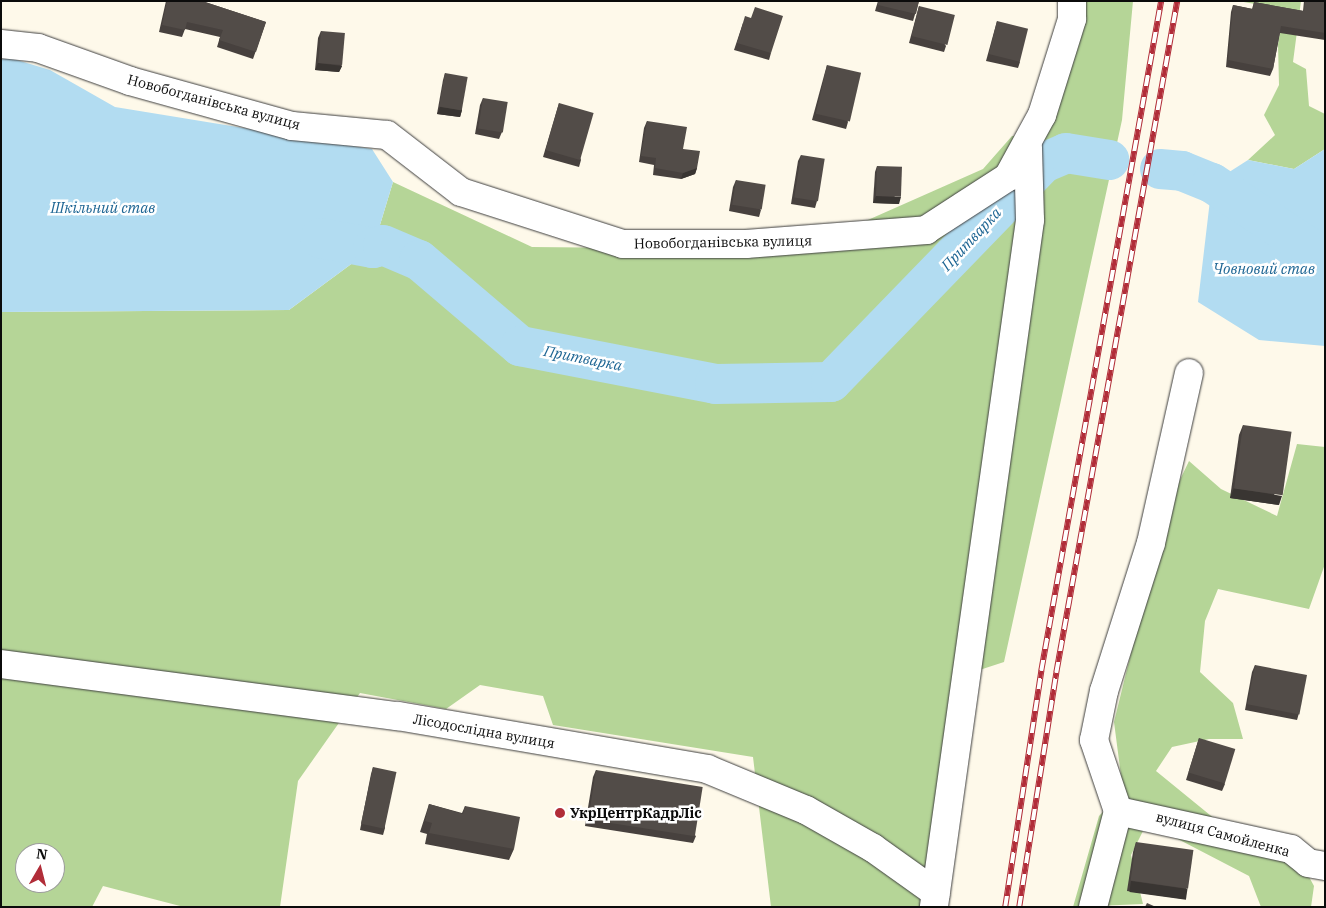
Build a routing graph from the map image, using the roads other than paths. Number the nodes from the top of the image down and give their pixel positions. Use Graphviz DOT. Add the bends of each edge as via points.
graph roads {
  1 [pos="1072,1"];
  2 [pos="1,44"];
  3 [pos="1028,154"];
  4 [pos="1189,373"];
  5 [pos="1,664"];
  6 [pos="1118,811"];
  7 [pos="1325,866"];
  8 [pos="935,900"];
  9 [pos="1093,907"];
  1 -- 3 [label="street, Новобогданівська вулиця" via="1072,19"];
  2 -- 3 [label="street, Новобогданівська вулиця" via="38,48 130,81 292,126 387,135 461,192 622,244 746,244 926,230 1008,176"];
  3 -- 8 [label="street" via="1032,197"];
  4 -- 6 [label="street" via="1151,543 1104,692 1094,740"];
  5 -- 8 [label="street, Лісодослідна вулиця" via="398,716 707,769 806,810 873,848"];
  6 -- 7 [label="street, вулиця Самойленка" via="1147,814 1291,849 1308,863"];
  6 -- 9 [label="street"];
}
